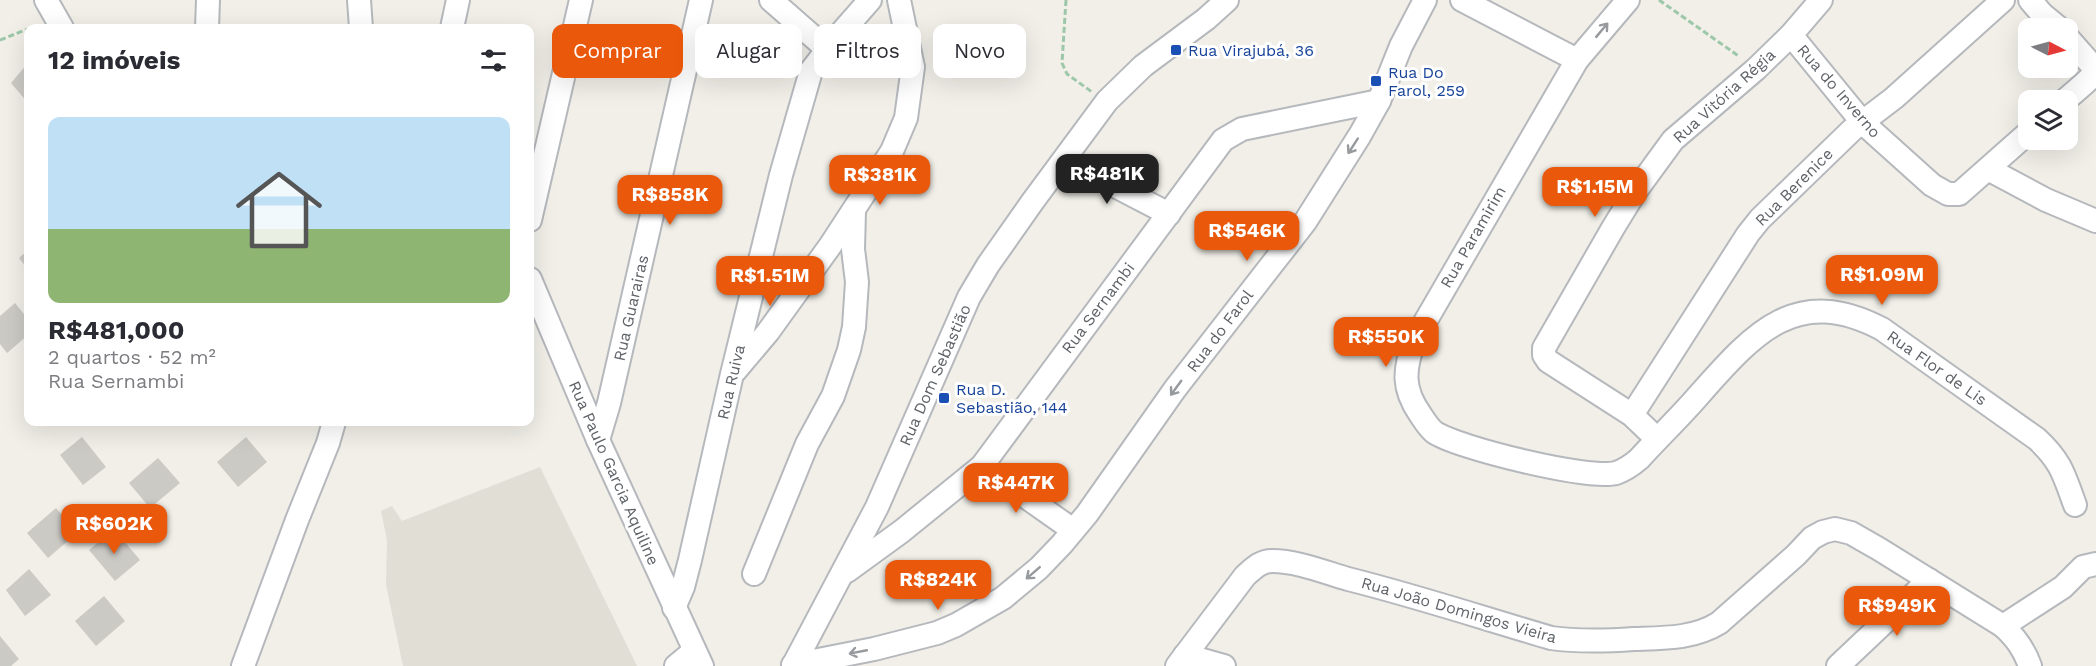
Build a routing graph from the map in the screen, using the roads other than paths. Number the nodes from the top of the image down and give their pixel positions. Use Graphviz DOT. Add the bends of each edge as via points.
graph roads {
  1 [pos="46,0"];
  2 [pos="208,0"];
  3 [pos="359,0"];
  4 [pos="459,0"];
  5 [pos="581,0"];
  6 [pos="701,0"];
  7 [pos="771,0"];
  8 [pos="870,0"];
  9 [pos="899,0"];
  10 [pos="1227,0"];
  11 [pos="1425,0"];
  12 [pos="1462,0"];
  13 [pos="1628,0"];
  14 [pos="1821,0"];
  15 [pos="2003,0"];
  16 [pos="2030,0"];
  17 [pos="2047,18"];
  18 [pos="60,24"];
  19 [pos="207,24"];
  20 [pos="361,24"];
  21 [pos="453,24"];
  22 [pos="849,24"];
  23 [pos="1791,35"];
  24 [pos="814,38"];
  25 [pos="2078,55"];
  26 [pos="1576,60"];
  27 [pos="814,67"];
  28 [pos="2093,80"];
  29 [pos="2076,90"];
  30 [pos="1379,101"];
  31 [pos="1863,123"];
  32 [pos="2018,142"];
  33 [pos="1065,160"];
  34 [pos="1988,169"];
  35 [pos="534,203"];
  36 [pos="854,209"];
  37 [pos="1169,214"];
  38 [pos="2096,221"];
  39 [pos="534,288"];
  40 [pos="732,374"];
  41 [pos="1632,416"];
  42 [pos="333,426"];
  43 [pos="1657,439"];
  44 [pos="598,440"];
  45 [pos="982,466"];
  46 [pos="2075,505"];
  47 [pos="1073,530"];
  48 [pos="2089,566"];
  49 [pos="843,573"];
  50 [pos="754,574"];
  51 [pos="1929,580"];
  52 [pos="674,608"];
  53 [pos="2003,626"];
  54 [pos="698,659"];
  55 [pos="1181,661"];
  56 [pos="243,666"];
  57 [pos="676,666"];
  58 [pos="793,666"];
  59 [pos="1224,666"];
  60 [pos="1838,666"];
  61 [pos="2030,666"];
  1 -- 18 [label="street"];
  2 -- 19 [label="street"];
  3 -- 20 [label="street"];
  4 -- 21 [label="street"];
  5 -- 35 [label="street"];
  6 -- 44 [label="street, Rua Guarairas"];
  7 -- 24 [label="street"];
  8 -- 22 [label="street, Rua Ruiva"];
  9 -- 36 [label="street" via="913,67 906,118 892,151"];
  10 -- 33 [label="street, Rua Dom Sebastião" via="1143,66 1107,101"];
  11 -- 30 [label="street, Rua do Farol"];
  12 -- 26 [label="street"];
  26 -- 13 [label="street, Rua Paramirim, one-way"];
  14 -- 23 [label="street, Rua Vitória Régia"];
  15 -- 31 [label="street, Rua Berenice"];
  16 -- 17 [label="street"];
  23 -- 31 [label="street, Rua do Inverno"];
  23 -- 41 [label="street, Rua Vitória Régia" via="1673,140 1613,228 1544,348 1548,361"];
  25 -- 28 [label="street"];
  26 -- 43 [label="street, Rua Paramirim" via="1414,341 1406,386 1412,402 1433,431 1470,447 1535,464 1586,473 1615,473 1633,464"];
  27 -- 40 [label="street, Rua Ruiva" via="781,175"];
  28 -- 29 [label="street"];
  30 -- 37 [label="street, Rua Sernambi" via="1233,133 1223,140"];
  30 -- 47 [label="street, Rua do Farol, one-way" via="1305,222 1175,389"];
  31 -- 34 [label="street, Rua do Inverno" via="1932,185 1948,194 1959,194"];
  31 -- 41 [label="street, Rua Berenice" via="1760,219"];
  32 -- 34 [label="street, Rua do Inverno"];
  33 -- 37 [label="street"];
  33 -- 49 [label="street, Rua Dom Sebastião" via="1026,210 969,297 892,475"];
  34 -- 38 [label="street"];
  36 -- 40 [label="street" via="768,332"];
  36 -- 50 [label="street" via="857,282 849,350 833,396 807,444"];
  37 -- 45 [label="street, Rua Sernambi"];
  39 -- 44 [label="street, Rua Paulo Garcia Aquiline"];
  40 -- 52 [label="street, Rua Ruiva" via="684,587"];
  41 -- 43 [label="street, Rua Vitória Régia"];
  42 -- 56 [label="street"];
  43 -- 46 [label="street, Rua Flor de Lis" via="1748,342 1765,329 1806,312 1840,314 1882,329 2037,439 2062,469"];
  44 -- 52 [label="street, Rua Paulo Garcia Aquiline"];
  45 -- 47 [label="street"];
  45 -- 49 [label="street, Rua Sernambi"];
  47 -- 58 [label="street, Rua do Farol, one-way" via="1039,568 1003,598 956,625 937,633"];
  48 -- 53 [label="street"];
  49 -- 58 [label="street, Rua Dom Sebastião"];
  51 -- 53 [label="street, Rua João Domingos Vieira"];
  51 -- 55 [label="street, Rua João Domingos Vieira" via="1851,533 1835,529 1812,538 1707,630 1678,637 1582,642 1551,638 1273,561 1256,566 1245,576"];
  51 -- 60 [label="street"];
  52 -- 54 [label="street, Rua Paulo Garcia Aquiline"];
  53 -- 61 [label="street, Rua João Domingos Vieira" via="2015,637"];
  54 -- 57 [label="street"];
  55 -- 59 [label="street"];
}
